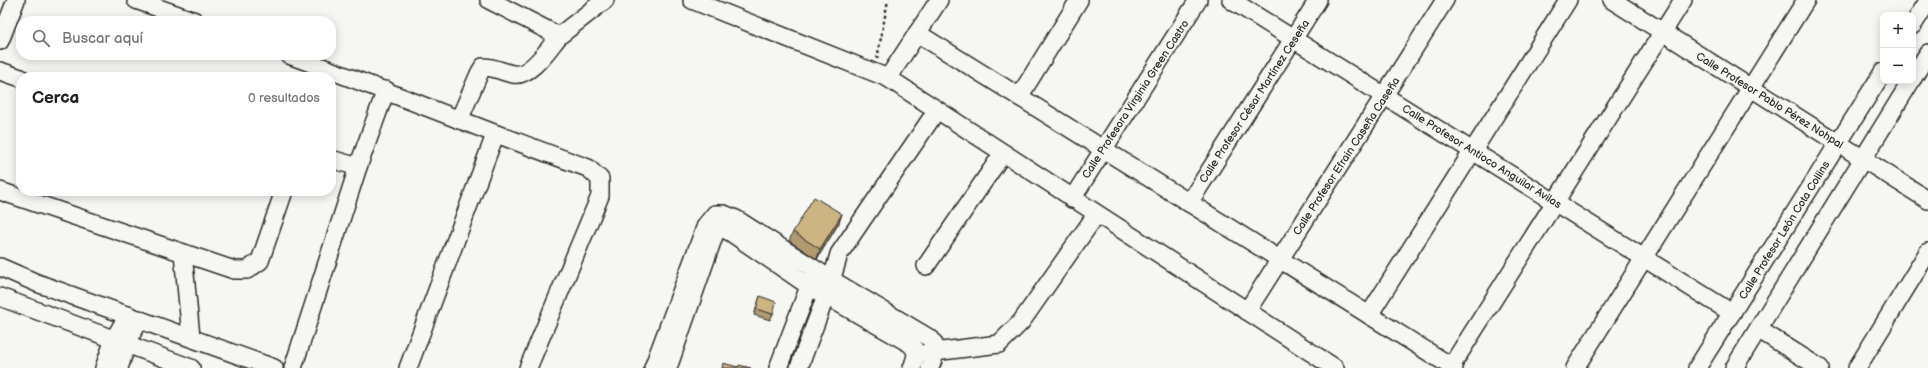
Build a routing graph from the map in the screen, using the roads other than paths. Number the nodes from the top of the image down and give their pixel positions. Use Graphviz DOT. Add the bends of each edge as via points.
graph roads {
  1 [pos="16,0"];
  2 [pos="136,0"];
  3 [pos="490,0"];
  4 [pos="605,0"];
  5 [pos="692,0"];
  6 [pos="939,0"];
  7 [pos="1079,0"];
  8 [pos="1198,0"];
  9 [pos="1232,0"];
  10 [pos="1318,0"];
  11 [pos="1445,0"];
  12 [pos="1568,0"];
  13 [pos="1612,0"];
  14 [pos="1683,0"];
  15 [pos="1806,0"];
  16 [pos="1928,1"];
  17 [pos="181,16"];
  18 [pos="1916,20"];
  19 [pos="1662,32"];
  20 [pos="917,33"];
  21 [pos="559,36"];
  22 [pos="1293,39"];
  23 [pos="0,41"];
  24 [pos="1928,53"];
  25 [pos="299,60"];
  26 [pos="0,71"];
  27 [pos="322,72"];
  28 [pos="1916,73"];
  29 [pos="881,75"];
  30 [pos="16,76"];
  31 [pos="336,76"];
  32 [pos="1880,77"];
  33 [pos="1909,84"];
  34 [pos="1751,88"];
  35 [pos="386,90"];
  36 [pos="1384,96"];
  37 [pos="1019,97"];
  38 [pos="937,110"];
  39 [pos="460,120"];
  40 [pos="495,135"];
  41 [pos="1839,143"];
  42 [pos="1103,149"];
  43 [pos="1472,151"];
  44 [pos="1003,153"];
  45 [pos="1863,159"];
  46 [pos="336,160"];
  47 [pos="358,167"];
  48 [pos="0,191"];
  49 [pos="282,196"];
  50 [pos="1072,199"];
  51 [pos="1928,200"];
  52 [pos="1555,202"];
  53 [pos="1189,203"];
  54 [pos="1096,214"];
  55 [pos="1928,252"];
  56 [pos="183,253"];
  57 [pos="1644,258"];
  58 [pos="1280,260"];
  59 [pos="926,266"];
  60 [pos="0,267"];
  61 [pos="816,270"];
  62 [pos="809,286"];
  63 [pos="829,288"];
  64 [pos="0,296"];
  65 [pos="1247,311"];
  66 [pos="1732,313"];
  67 [pos="1369,315"];
  68 [pos="134,317"];
  69 [pos="1758,329"];
  70 [pos="191,337"];
  71 [pos="121,342"];
  72 [pos="936,351"];
  73 [pos="915,362"];
  74 [pos="251,364"];
  75 [pos="1451,367"];
  76 [pos="104,368"];
  77 [pos="119,368"];
  78 [pos="191,368"];
  79 [pos="274,368"];
  80 [pos="293,368"];
  81 [pos="408,368"];
  82 [pos="528,368"];
  83 [pos="653,368"];
  84 [pos="668,368"];
  85 [pos="778,368"];
  86 [pos="799,368"];
  87 [pos="930,368"];
  88 [pos="1335,368"];
  89 [pos="1575,368"];
  90 [pos="1697,368"];
  91 [pos="1734,368"];
  92 [pos="1820,368"];
  93 [pos="1857,368"];
  1 -- 23 [label="street"];
  2 -- 17 [label="street"];
  3 -- 21 [label="street"];
  4 -- 21 [label="street"];
  5 -- 29 [label="street"];
  6 -- 20 [label="street"];
  7 -- 37 [label="street"];
  8 -- 42 [label="street, Calle Profesora Virginia Green Castro"];
  9 -- 22 [label="street, Calle Profesor Antioco Anguilar Avilas"];
  10 -- 22 [label="street, Calle Profesor César Martínez Ceseña"];
  11 -- 36 [label="street, Calle Profesor Efrain Caseña Caseña"];
  12 -- 43 [label="street"];
  13 -- 19 [label="street, Calle Profesor Pablo Pérez Nohpal"];
  14 -- 19 [label="street"];
  15 -- 34 [label="street"];
  16 -- 18 [label="street"];
  19 -- 34 [label="street, Calle Profesor Pablo Pérez Nohpal"];
  19 -- 52 [label="street"];
  20 -- 29 [label="street"];
  20 -- 37 [label="street"];
  21 -- 39 [label="street" via="522,75 493,67 483,67"];
  22 -- 36 [label="street, Calle Profesor Antioco Anguilar Avilas"];
  22 -- 53 [label="street, Calle Profesor César Martínez Ceseña"];
  24 -- 28 [label="street"];
  25 -- 27 [label="street"];
  26 -- 30 [label="street"];
  29 -- 38 [label="street"];
  31 -- 35 [label="street"];
  32 -- 41 [label="street, Calle Profesor León Cota Collins"];
  33 -- 45 [label="street"];
  34 -- 41 [label="street, Calle Profesor Pablo Pérez Nohpal"];
  34 -- 57 [label="street"];
  35 -- 39 [label="street"];
  35 -- 47 [label="street"];
  36 -- 43 [label="street, Calle Profesor Antioco Anguilar Avilas"];
  36 -- 58 [label="street, Calle Profesor Efrain Caseña Caseña"];
  37 -- 42 [label="street"];
  38 -- 44 [label="street"];
  38 -- 63 [label="street" via="839,254"];
  39 -- 40 [label="street"];
  40 -- 81 [label="street"];
  40 -- 82 [label="street" via="588,168 600,179 600,196"];
  41 -- 45 [label="street, Calle Profesor Pablo Pérez Nohpal"];
  41 -- 66 [label="street, Calle Profesor León Cota Collins"];
  42 -- 50 [label="street, Calle Profesora Virginia Green Castro"];
  42 -- 53 [label="street"];
  43 -- 52 [label="street, Calle Profesor Antioco Anguilar Avilas"];
  43 -- 67 [label="street"];
  44 -- 50 [label="street"];
  44 -- 59 [label="street"];
  45 -- 51 [label="street, Calle Profesor Pablo Pérez Nohpal"];
  45 -- 69 [label="street"];
  46 -- 47 [label="street"];
  47 -- 80 [label="street"];
  48 -- 56 [label="street"];
  49 -- 56 [label="street" via="260,261 247,270 234,270"];
  50 -- 54 [label="street"];
  52 -- 57 [label="street, Calle Profesor Antioco Anguilar Avilas"];
  52 -- 75 [label="street"];
  53 -- 58 [label="street"];
  54 -- 65 [label="street"];
  54 -- 72 [label="street" via="1021,322 999,344"];
  55 -- 93 [label="street"];
  56 -- 70 [label="street"];
  57 -- 66 [label="street, Calle Profesor Antioco Anguilar Avilas"];
  57 -- 89 [label="street"];
  58 -- 65 [label="street, Calle Profesor Efrain Caseña Caseña"];
  58 -- 67 [label="street"];
  60 -- 68 [label="street" via="37,283"];
  61 -- 62 [label="street"];
  61 -- 63 [label="street"];
  61 -- 83 [label="street" via="736,219 724,214 715,214 706,225"];
  62 -- 63 [label="street"];
  62 -- 84 [label="street" via="721,228 715,233"];
  62 -- 85 [label="street"];
  63 -- 72 [label="street" via="931,339"];
  63 -- 73 [label="street" via="916,349"];
  63 -- 86 [label="street"];
  64 -- 71 [label="street"];
  65 -- 88 [label="street"];
  66 -- 90 [label="street, Calle Profesor León Cota Collins"];
  67 -- 75 [label="street"];
  68 -- 70 [label="street"];
  68 -- 71 [label="street"];
  69 -- 91 [label="street"];
  69 -- 92 [label="street"];
  70 -- 74 [label="street"];
  71 -- 76 [label="street"];
  71 -- 77 [label="street"];
  71 -- 78 [label="street"];
  72 -- 73 [label="street"];
  72 -- 87 [label="street"];
  74 -- 79 [label="street"];
}
